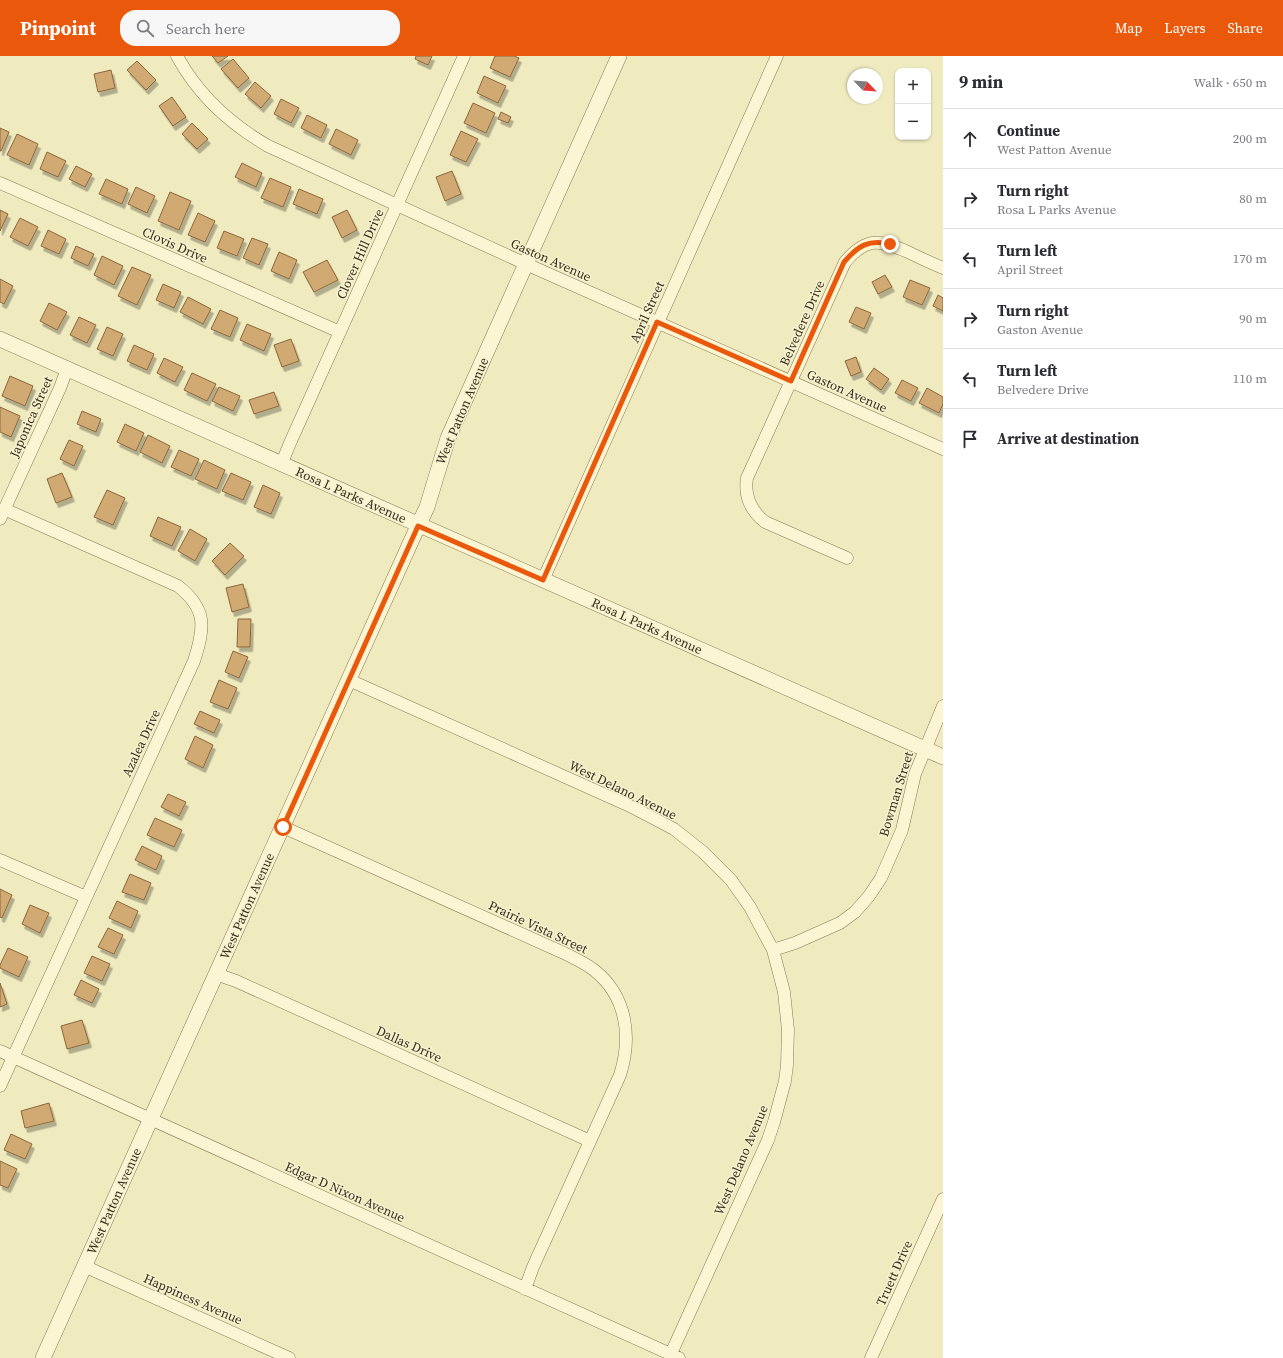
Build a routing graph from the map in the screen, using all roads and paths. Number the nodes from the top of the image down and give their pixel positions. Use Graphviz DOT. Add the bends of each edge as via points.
graph roads {
  1 [pos="177,56"];
  2 [pos="464,56"];
  3 [pos="619,56"];
  4 [pos="778,56"];
  5 [pos="0,183"];
  6 [pos="397,205"];
  7 [pos="526,264"];
  8 [pos="943,268"];
  9 [pos="657,322"];
  10 [pos="340,332"];
  11 [pos="0,339"];
  12 [pos="67,369"];
  13 [pos="791,381"];
  14 [pos="943,449"];
  15 [pos="281,464"];
  16 [pos="2,514"];
  17 [pos="418,526"];
  18 [pos="847,558"];
  19 [pos="543,580"];
  20 [pos="349,680"];
  21 [pos="943,706"];
  22 [pos="925,749"];
  23 [pos="943,757"];
  24 [pos="283,827"];
  25 [pos="0,860"];
  26 [pos="86,897"];
  27 [pos="773,950"];
  28 [pos="216,974"];
  29 [pos="0,1051"];
  30 [pos="13,1057"];
  31 [pos="0,1086"];
  32 [pos="151,1119"];
  33 [pos="590,1141"];
  34 [pos="943,1199"];
  35 [pos="84,1266"];
  36 [pos="525,1289"];
  37 [pos="673,1357"];
  38 [pos="43,1358"];
  39 [pos="289,1358"];
  40 [pos="871,1358"];
  1 -- 6 [label="street, Gaston Avenue" via="206,97 248,135"];
  2 -- 6 [label="street, Clover Hill Drive"];
  3 -- 7 [label="street, West Patton Avenue"];
  4 -- 9 [label="street, April Street"];
  5 -- 10 [label="street, Clovis Drive"];
  6 -- 7 [label="street, Gaston Avenue"];
  6 -- 10 [label="street, Clover Hill Drive"];
  7 -- 9 [label="street, Gaston Avenue"];
  7 -- 17 [label="street, West Patton Avenue" via="448,438 427,507"];
  8 -- 13 [label="street, Belvedere Drive" via="880,242 870,243 853,252 844,262"];
  9 -- 13 [label="street, Gaston Avenue"];
  9 -- 19 [label="street, April Street"];
  10 -- 15 [label="street, Clover Hill Drive"];
  11 -- 12 [label="street, Rosa L Parks Avenue"];
  12 -- 15 [label="street, Rosa L Parks Avenue"];
  12 -- 16 [label="street, Japonica Street"];
  13 -- 14 [label="street, Gaston Avenue"];
  13 -- 18 [label="street, Belvedere Drive" via="747,478 747,497 751,507 765,522"];
  15 -- 17 [label="street, Rosa L Parks Avenue"];
  16 -- 26 [label="street, Azalea Drive" via="178,586 196,604 201,616 200,644 194,660"];
  17 -- 19 [label="street, Rosa L Parks Avenue"];
  17 -- 20 [label="street, West Patton Avenue"];
  19 -- 22 [label="street, Rosa L Parks Avenue"];
  20 -- 24 [label="street, West Patton Avenue"];
  20 -- 27 [label="street, West Delano Avenue" via="630,806 674,829 703,852 731,880 750,907"];
  21 -- 22 [label="street, Bowman Street"];
  22 -- 23 [label="street, Rosa L Parks Avenue"];
  22 -- 27 [label="street, Bowman Street" via="915,774 902,830 881,878 869,896 855,912 840,923"];
  24 -- 28 [label="street, West Patton Avenue"];
  24 -- 33 [label="street, Prairie Vista Street" via="564,953 595,971 607,983 618,1000 626,1023 627,1044 620,1075"];
  25 -- 26 [label="street"];
  26 -- 30 [label="street, Azalea Drive"];
  27 -- 37 [label="street, West Delano Avenue" via="784,992 788,1030 787,1065 781,1100 768,1140"];
  28 -- 32 [label="street, West Patton Avenue"];
  28 -- 33 [label="street, Dallas Drive"];
  29 -- 30 [label="street, Edgar D Nixon Avenue"];
  30 -- 31 [label="street, Azalea Drive"];
  30 -- 32 [label="street, Edgar D Nixon Avenue"];
  32 -- 35 [label="street, West Patton Avenue"];
  32 -- 36 [label="street, Edgar D Nixon Avenue"];
  33 -- 36 [label="street, Prairie Vista Street"];
  34 -- 40 [label="street, Truett Drive"];
  35 -- 38 [label="street, West Patton Avenue"];
  35 -- 39 [label="street, Happiness Avenue"];
  36 -- 37 [label="street, Edgar D Nixon Avenue"];
}
